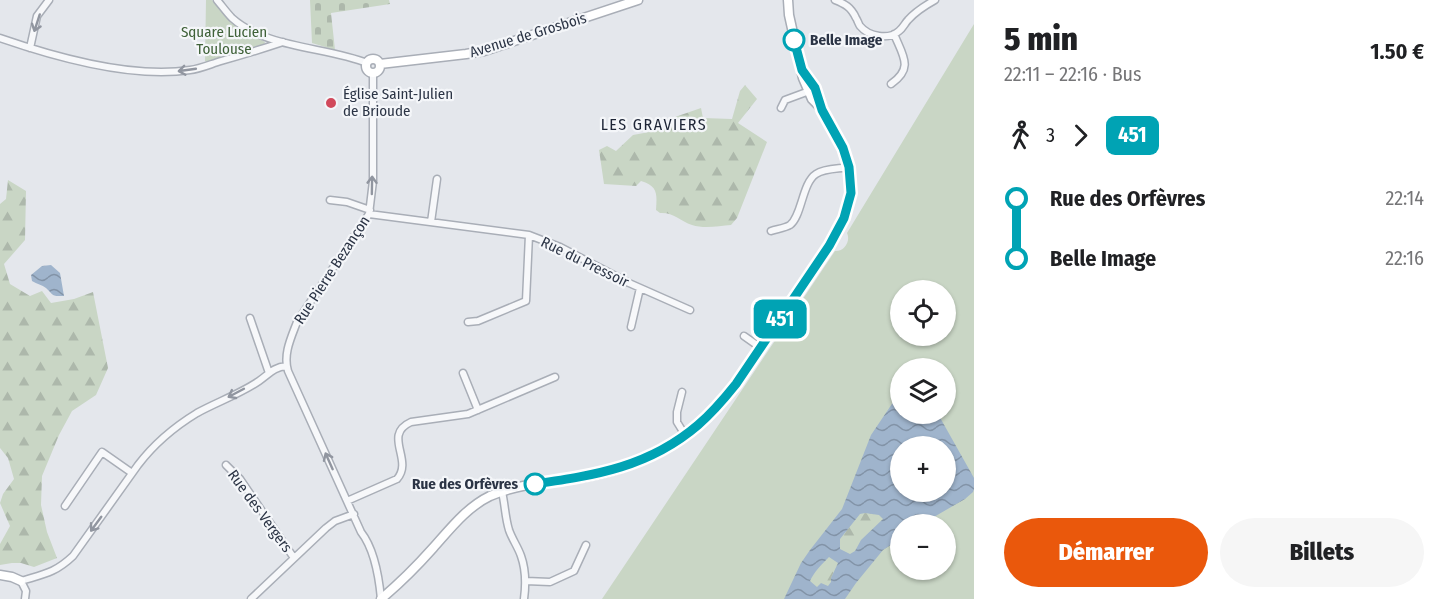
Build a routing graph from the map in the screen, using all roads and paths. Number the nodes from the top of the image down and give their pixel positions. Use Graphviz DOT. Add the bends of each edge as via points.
graph roads {
  1 [pos="49,0"];
  2 [pos="217,0"];
  3 [pos="638,0"];
  4 [pos="835,0"];
  5 [pos="854,0"];
  6 [pos="935,0"];
  7 [pos="788,2"];
  8 [pos="850,8"];
  9 [pos="894,34"];
  10 [pos="0,38"];
  11 [pos="283,42"];
  12 [pos="30,48"];
  13 [pos="367,63"];
  14 [pos="380,64"];
  15 [pos="373,73"];
  16 [pos="891,84"];
  17 [pos="812,90"];
  18 [pos="781,108"];
  19 [pos="849,167"];
  20 [pos="437,179"];
  21 [pos="330,200"];
  22 [pos="370,212"];
  23 [pos="431,222"];
  24 [pos="771,231"];
  25 [pos="529,235"];
  26 [pos="640,288"];
  27 [pos="690,310"];
  28 [pos="250,318"];
  29 [pos="468,322"];
  30 [pos="631,327"];
  31 [pos="744,336"];
  32 [pos="761,348"];
  33 [pos="286,366"];
  34 [pos="269,373"];
  35 [pos="463,373"];
  36 [pos="555,377"];
  37 [pos="682,392"];
  38 [pos="478,410"];
  39 [pos="685,435"];
  40 [pos="226,465"];
  41 [pos="132,473"];
  42 [pos="501,492"];
  43 [pos="347,501"];
  44 [pos="65,506"];
  45 [pos="354,514"];
  46 [pos="586,544"];
  47 [pos="294,558"];
  48 [pos="0,575"];
  49 [pos="21,581"];
  50 [pos="526,581"];
  51 [pos="25,599"];
  52 [pos="251,599"];
  53 [pos="381,599"];
  54 [pos="524,599"];
  1 -- 12 [label="street, one-way" via="37,16"];
  2 -- 11 [label="street" via="232,18 254,32"];
  3 -- 14 [label="street, Avenue de Grosbois" via="484,51"];
  4 -- 8 [label="street"];
  5 -- 8 [label="street"];
  6 -- 9 [label="street"];
  7 -- 17 [label="street" via="802,78"];
  8 -- 9 [label="street" via="867,33"];
  9 -- 16 [label="street" via="905,67"];
  10 -- 12 [label="street"];
  11 -- 12 [label="street, one-way" via="191,70 159,73 88,63"];
  11 -- 13 [label="street"];
  13 -- 14 [label="street" via="373,59"];
  13 -- 15 [label="street"];
  14 -- 15 [label="street"];
  22 -- 15 [label="street, Rue Pierre Bezançon, one-way"];
  17 -- 18 [label="street" via="785,100"];
  17 -- 19 [label="street" via="812,99 843,148"];
  19 -- 24 [label="street" via="816,173 790,224"];
  19 -- 32 [label="street" via="851,193 844,218"];
  20 -- 23 [label="street"];
  21 -- 22 [label="street, Rue du Pressoir"];
  22 -- 23 [label="street, Rue du Pressoir"];
  22 -- 33 [label="street, Rue Pierre Bezançon" via="297,322"];
  23 -- 25 [label="street, Rue du Pressoir"];
  25 -- 26 [label="street, Rue du Pressoir"];
  25 -- 29 [label="street" via="526,301"];
  26 -- 27 [label="street, Rue du Pressoir"];
  26 -- 30 [label="street"];
  28 -- 34 [label="street"];
  31 -- 32 [label="street"];
  32 -- 39 [label="street" via="720,403"];
  33 -- 34 [label="street"];
  43 -- 33 [label="street, one-way"];
  34 -- 41 [label="street, one-way" via="196,413 161,439"];
  35 -- 38 [label="street"];
  36 -- 38 [label="street"];
  37 -- 39 [label="street" via="677,412"];
  38 -- 43 [label="street" via="405,425 398,439 402,474"];
  39 -- 42 [label="street" via="647,457 604,473"];
  40 -- 47 [label="street, Rue des Vergers" via="240,479"];
  41 -- 44 [label="street" via="102,452"];
  41 -- 49 [label="street, one-way" via="63,566"];
  42 -- 50 [label="street" via="509,532 521,555"];
  42 -- 53 [label="street" via="488,497 454,524"];
  43 -- 45 [label="street"];
  45 -- 47 [label="street" via="335,521"];
  45 -- 53 [label="street" via="374,558"];
  46 -- 50 [label="street" via="574,571 550,582"];
  47 -- 52 [label="street"];
  48 -- 49 [label="street"];
  49 -- 51 [label="street"];
  50 -- 54 [label="street"];
}
